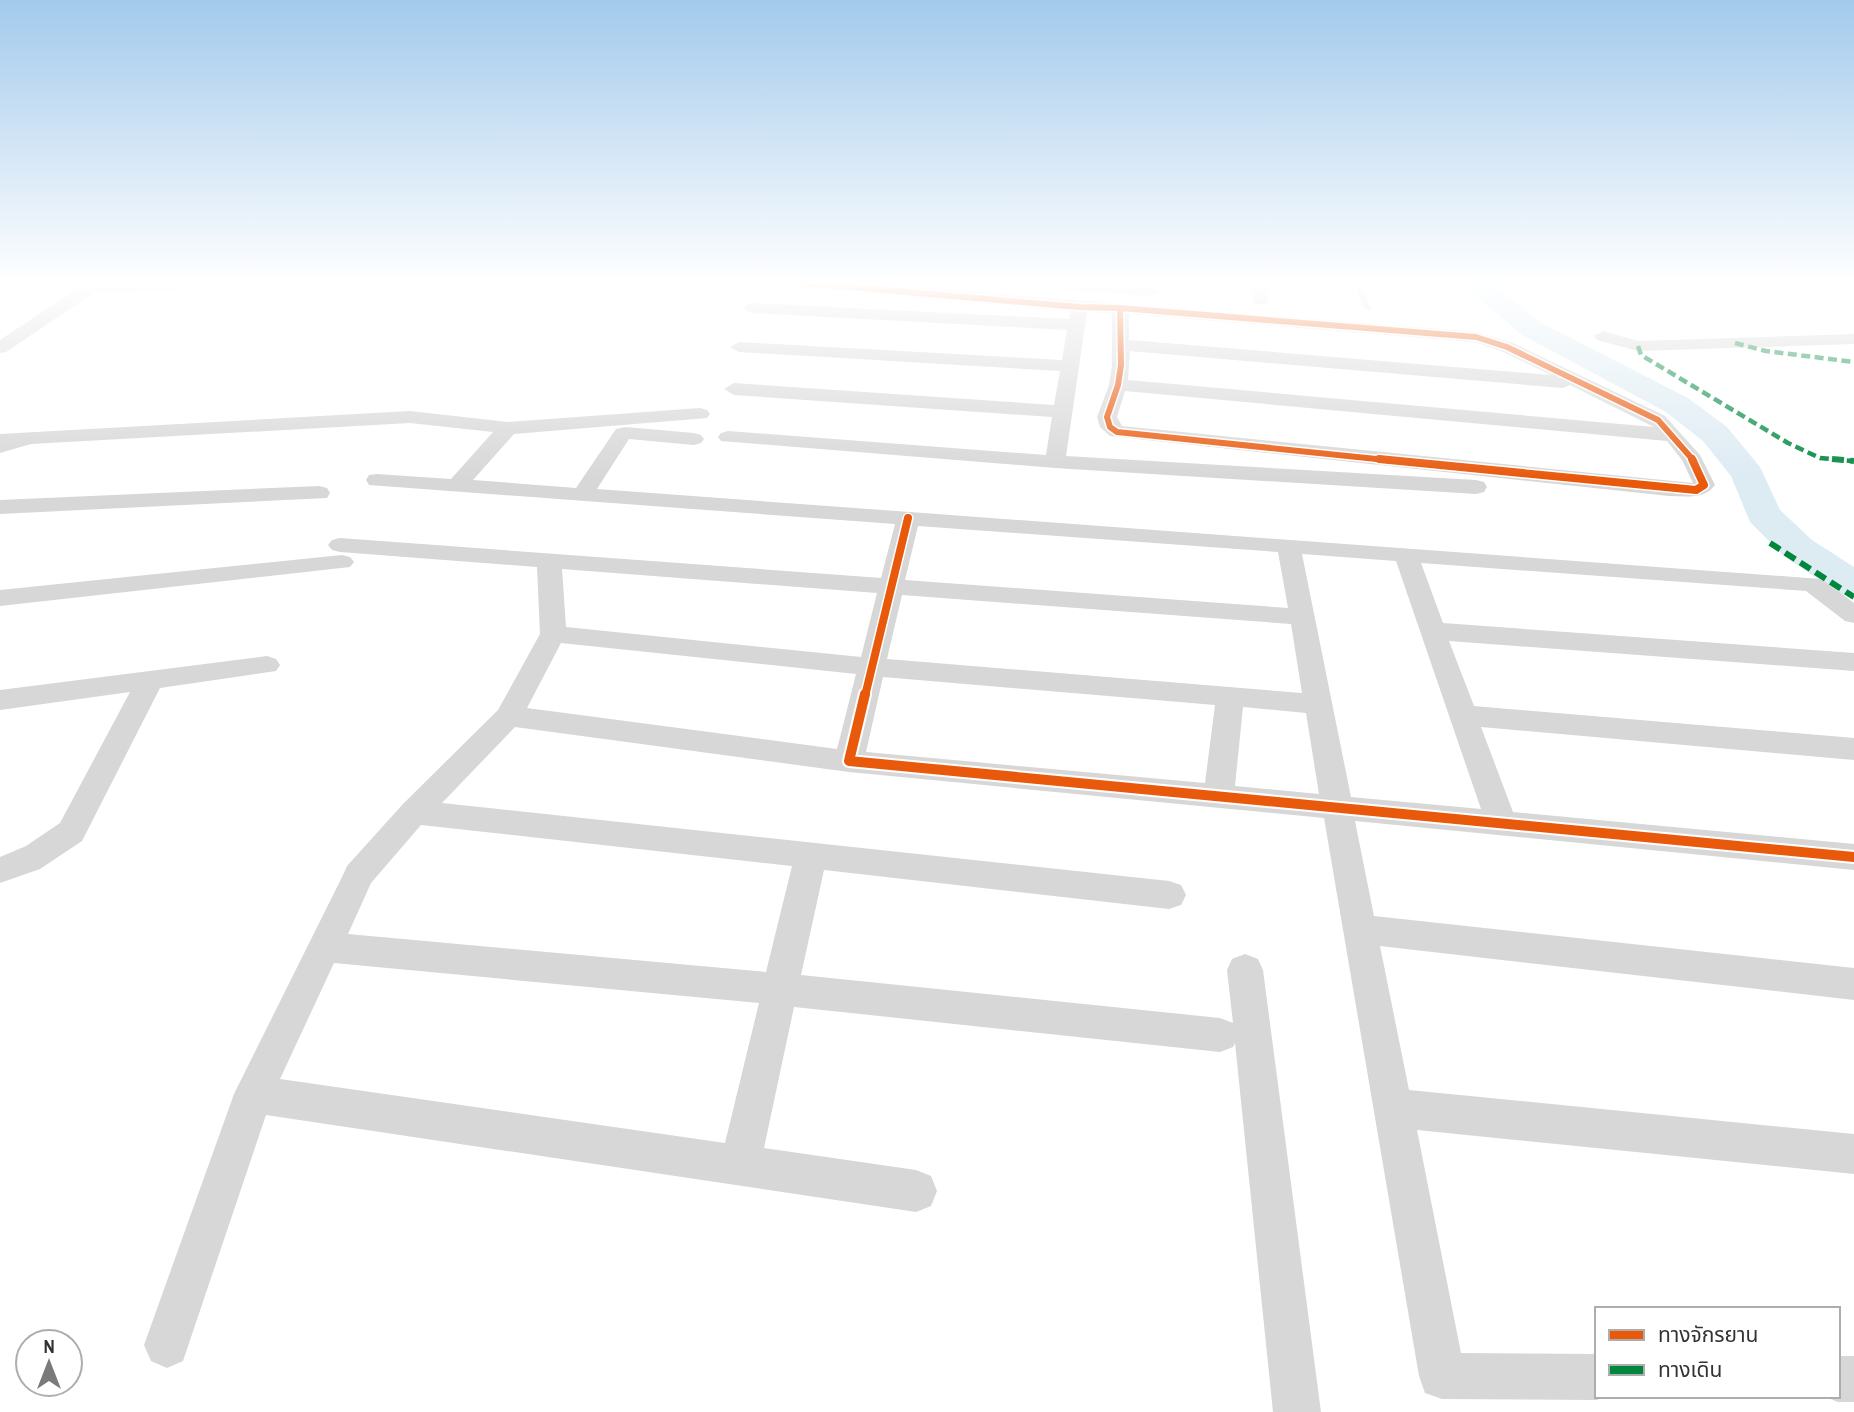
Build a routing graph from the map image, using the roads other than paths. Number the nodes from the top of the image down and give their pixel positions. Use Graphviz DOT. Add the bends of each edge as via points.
graph roads {
  1 [pos="739,347"];
  2 [pos="1073,347"];
  3 [pos="1120,347"];
  4 [pos="1142,347"];
  5 [pos="1507,347"];
  6 [pos="1070,366"];
  7 [pos="1582,384"];
  8 [pos="1118,385"];
  9 [pos="734,389"];
  10 [pos="1063,412"];
  11 [pos="700,414"];
  12 [pos="617,427"];
  13 [pos="508,428"];
  14 [pos="1673,435"];
  15 [pos="728,437"];
  16 [pos="29,438"];
  17 [pos="694,439"];
  18 [pos="0,440"];
  19 [pos="0,447"];
  20 [pos="1055,463"];
  21 [pos="377,480"];
  22 [pos="1589,481"];
  23 [pos="457,485"];
  24 [pos="319,493"];
  25 [pos="582,495"];
  26 [pos="0,507"];
  27 [pos="908,518"];
  28 [pos="1289,546"];
  29 [pos="1406,555"];
  30 [pos="550,560"];
  31 [pos="892,585"];
  32 [pos="0,598"];
  33 [pos="1854,615"];
  34 [pos="1302,617"];
  35 [pos="1433,631"];
  36 [pos="552,634"];
  37 [pos="1854,662"];
  38 [pos="267,665"];
  39 [pos="872,667"];
  40 [pos="151,679"];
  41 [pos="1230,697"];
  42 [pos="0,700"];
  43 [pos="1318,704"];
  44 [pos="1462,715"];
  45 [pos="509,716"];
  46 [pos="1854,749"];
  47 [pos="849,761"];
  48 [pos="1219,796"];
  49 [pos="1337,808"];
  50 [pos="414,812"];
  51 [pos="1500,823"];
  52 [pos="811,855"];
  53 [pos="1854,857"];
  54 [pos="0,870"];
  55 [pos="1169,895"];
  56 [pos="1359,929"];
  57 [pos="325,947"];
  58 [pos="1245,970"];
  59 [pos="1854,984"];
  60 [pos="779,989"];
  61 [pos="1220,1035"];
  62 [pos="253,1094"];
  63 [pos="1392,1108"];
  64 [pos="1854,1154"];
  65 [pos="740,1165"];
  66 [pos="916,1191"];
  67 [pos="167,1345"];
  68 [pos="1595,1377"];
  69 [pos="1297,1412"];
  1 -- 6 [label="street"];
  2 -- 6 [label="street"];
  3 -- 8 [label="street"];
  4 -- 7 [label="street"];
  5 -- 7 [label="street"];
  6 -- 10 [label="street"];
  7 -- 14 [label="street" via="1658,420"];
  8 -- 14 [label="street"];
  8 -- 22 [label="street" via="1108,422 1117,432 1130,435"];
  9 -- 10 [label="street"];
  10 -- 20 [label="street"];
  11 -- 12 [label="street"];
  12 -- 13 [label="street"];
  12 -- 17 [label="street"];
  12 -- 25 [label="street"];
  13 -- 16 [label="street" via="410,417"];
  13 -- 23 [label="street"];
  14 -- 22 [label="street" via="1703,476 1704,485 1696,490"];
  15 -- 20 [label="street"];
  16 -- 18 [label="street"];
  16 -- 19 [label="street"];
  20 -- 22 [label="street" via="1523,491"];
  21 -- 23 [label="street"];
  23 -- 25 [label="street"];
  24 -- 26 [label="street"];
  25 -- 27 [label="street"];
  27 -- 28 [label="street"];
  27 -- 31 [label="street"];
  28 -- 29 [label="street"];
  28 -- 34 [label="street"];
  29 -- 33 [label="street" via="1812,584"];
  29 -- 35 [label="street"];
  30 -- 31 [label="street"];
  30 -- 32 [label="street" via="341,553"];
  30 -- 36 [label="street"];
  31 -- 34 [label="street"];
  31 -- 39 [label="street"];
  34 -- 43 [label="street"];
  35 -- 37 [label="street"];
  35 -- 44 [label="street"];
  36 -- 39 [label="street"];
  36 -- 45 [label="street"];
  38 -- 40 [label="street"];
  39 -- 41 [label="street"];
  39 -- 47 [label="street"];
  40 -- 42 [label="street"];
  40 -- 54 [label="street" via="71,832 20,866"];
  41 -- 43 [label="street"];
  41 -- 48 [label="street"];
  43 -- 49 [label="street"];
  44 -- 46 [label="street"];
  44 -- 51 [label="street"];
  45 -- 47 [label="street"];
  45 -- 50 [label="street"];
  47 -- 48 [label="street"];
  48 -- 49 [label="street"];
  49 -- 51 [label="street"];
  49 -- 56 [label="street"];
  50 -- 52 [label="street"];
  50 -- 57 [label="street" via="359,875"];
  51 -- 53 [label="street"];
  52 -- 55 [label="street"];
  52 -- 60 [label="street"];
  56 -- 59 [label="street"];
  56 -- 63 [label="street"];
  57 -- 60 [label="street"];
  57 -- 62 [label="street"];
  58 -- 69 [label="street"];
  60 -- 61 [label="street"];
  60 -- 65 [label="street"];
  62 -- 65 [label="street"];
  62 -- 67 [label="street"];
  63 -- 64 [label="street"];
  63 -- 68 [label="street" via="1442,1376"];
  65 -- 66 [label="street"];
}
